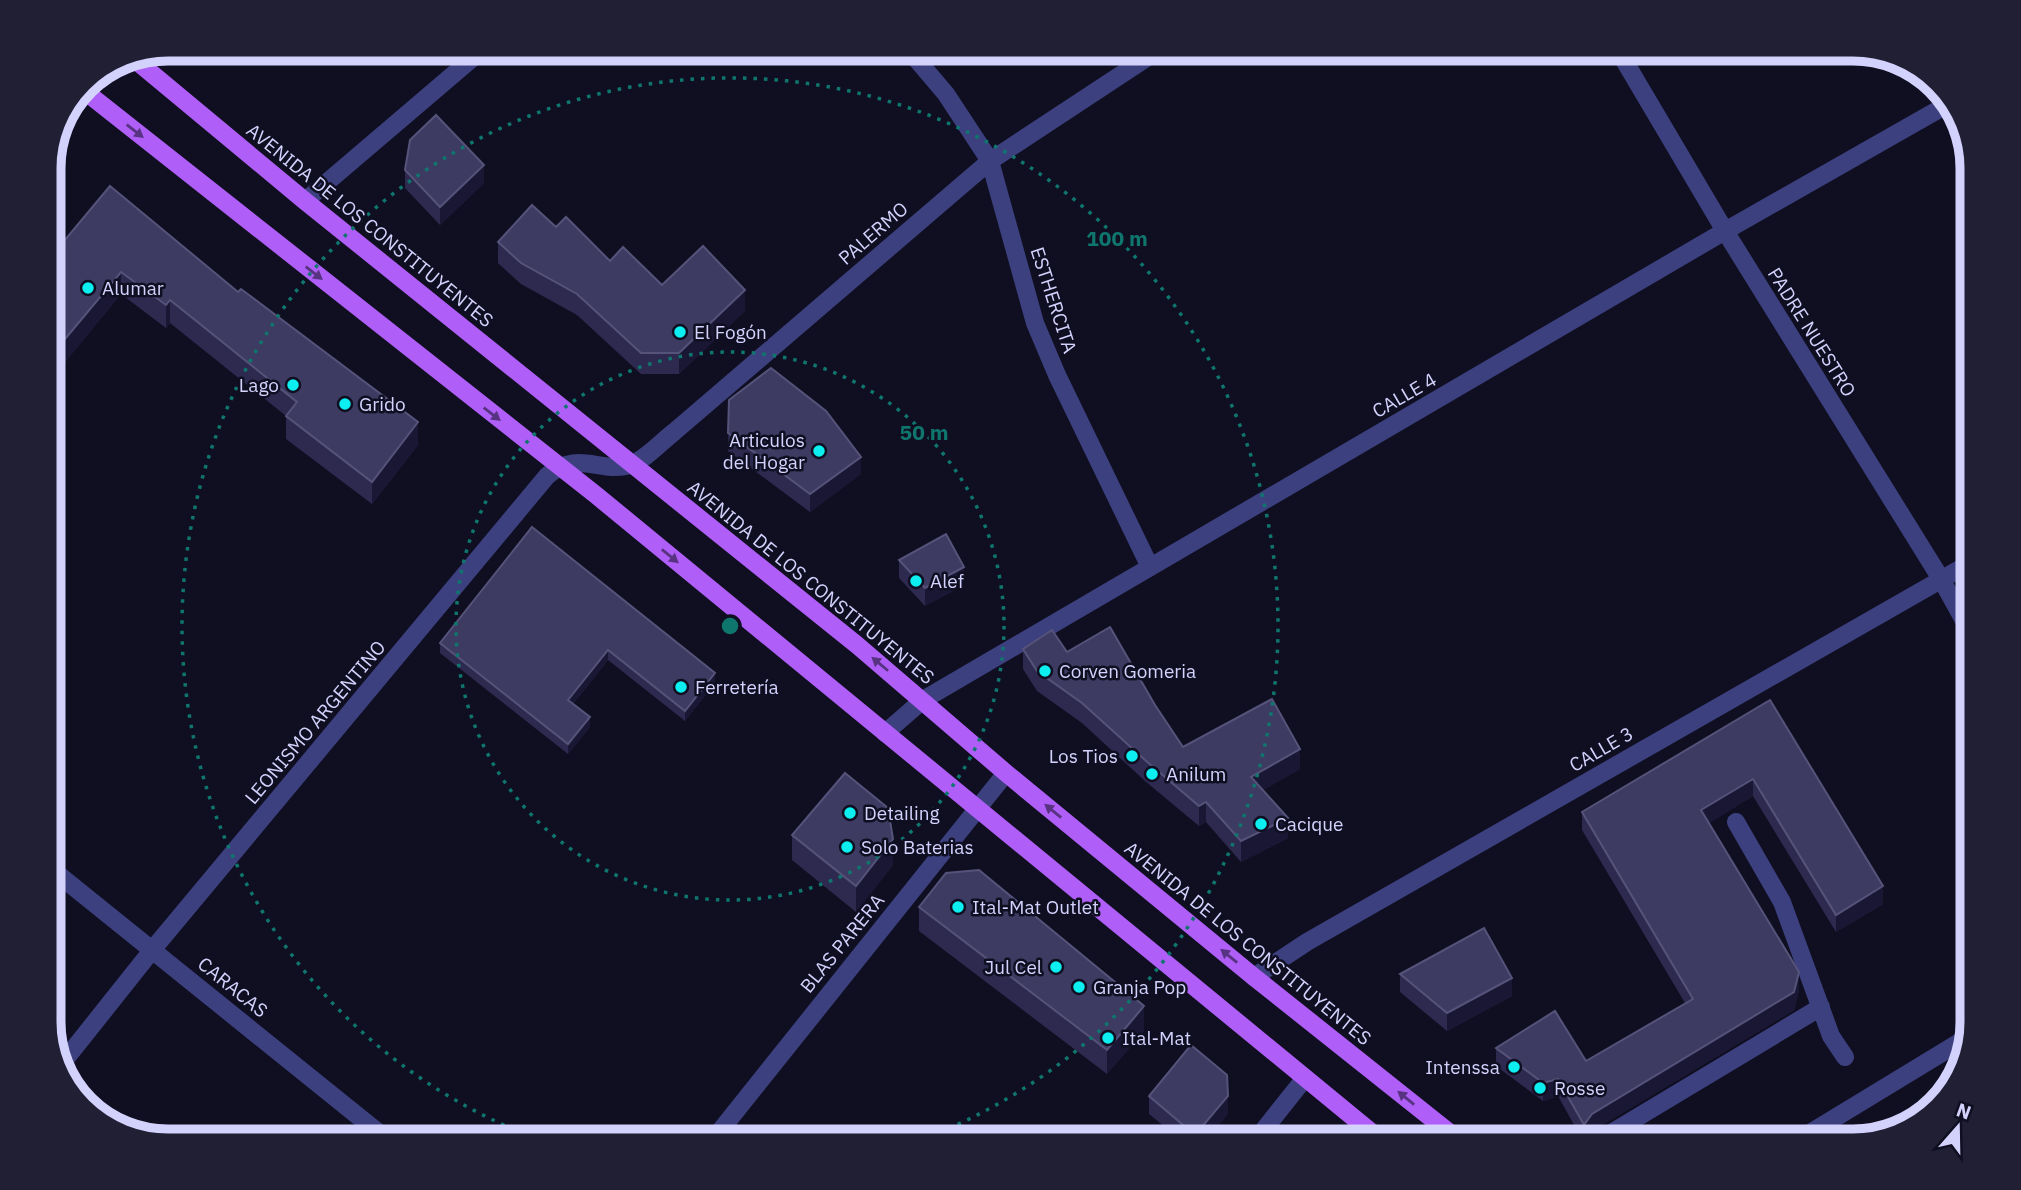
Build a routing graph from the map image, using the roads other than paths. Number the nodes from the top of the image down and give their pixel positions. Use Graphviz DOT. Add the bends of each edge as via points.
graph roads {
  1 [pos="469,61"];
  2 [pos="918,61"];
  3 [pos="1142,61"];
  4 [pos="1625,61"];
  5 [pos="142,65"];
  6 [pos="90,96"];
  7 [pos="1941,108"];
  8 [pos="990,161"];
  9 [pos="305,201"];
  10 [pos="1725,231"];
  11 [pos="633,464"];
  12 [pos="558,467"];
  13 [pos="1150,567"];
  14 [pos="1960,569"];
  15 [pos="1941,579"];
  16 [pos="1960,613"];
  17 [pos="923,700"];
  18 [pos="885,733"];
  19 [pos="1006,773"];
  20 [pos="976,810"];
  21 [pos="1735,822"];
  22 [pos="61,876"];
  23 [pos="153,949"];
  24 [pos="1254,977"];
  25 [pos="1821,1007"];
  26 [pos="1957,1043"];
  27 [pos="67,1057"];
  28 [pos="1845,1057"];
  29 [pos="1305,1078"];
  30 [pos="374,1129"];
  31 [pos="722,1129"];
  32 [pos="1265,1129"];
  33 [pos="1367,1129"];
  34 [pos="1445,1129"];
  35 [pos="1618,1129"];
  36 [pos="1817,1129"];
  1 -- 9 [label="street"];
  2 -- 8 [label="street, ESTHERCITA"];
  3 -- 8 [label="street, PALERMO"];
  4 -- 10 [label="street, PADRE NUESTRO"];
  5 -- 9 [label="main road, AVENIDA DE LOS CONSTITUYENTES"];
  6 -- 12 [label="main road, one-way"];
  7 -- 10 [label="street, CALLE 4"];
  8 -- 11 [label="street, PALERMO"];
  8 -- 13 [label="street, ESTHERCITA" via="1035,323"];
  9 -- 11 [label="main road, AVENIDA DE LOS CONSTITUYENTES"];
  10 -- 13 [label="street, CALLE 4"];
  10 -- 15 [label="street, PADRE NUESTRO"];
  11 -- 12 [label="street" via="578,462"];
  17 -- 11 [label="main road, AVENIDA DE LOS CONSTITUYENTES, one-way"];
  12 -- 18 [label="main road, one-way"];
  12 -- 23 [label="street, LEONISMO ARGENTINO"];
  13 -- 17 [label="street, CALLE 4"];
  14 -- 15 [label="street, CALLE 3"];
  15 -- 16 [label="street, PADRE NUESTRO"];
  15 -- 24 [label="street, CALLE 3" via="1307,942"];
  17 -- 18 [label="street, CALLE 4"];
  17 -- 19 [label="main road, AVENIDA DE LOS CONSTITUYENTES"];
  18 -- 20 [label="main road"];
  19 -- 20 [label="street, BLAS PARERA"];
  24 -- 19 [label="main road, AVENIDA DE LOS CONSTITUYENTES, one-way"];
  20 -- 29 [label="main road"];
  20 -- 31 [label="street, BLAS PARERA"];
  21 -- 25 [label="street" via="1782,902"];
  22 -- 23 [label="street, CARACAS"];
  23 -- 27 [label="street, LEONISMO ARGENTINO"];
  23 -- 30 [label="street, CARACAS"];
  34 -- 24 [label="main road, AVENIDA DE LOS CONSTITUYENTES, one-way"];
  25 -- 28 [label="street" via="1831,1036"];
  25 -- 35 [label="street"];
  26 -- 36 [label="street"];
  29 -- 32 [label="street"];
  29 -- 33 [label="main road"];
}
